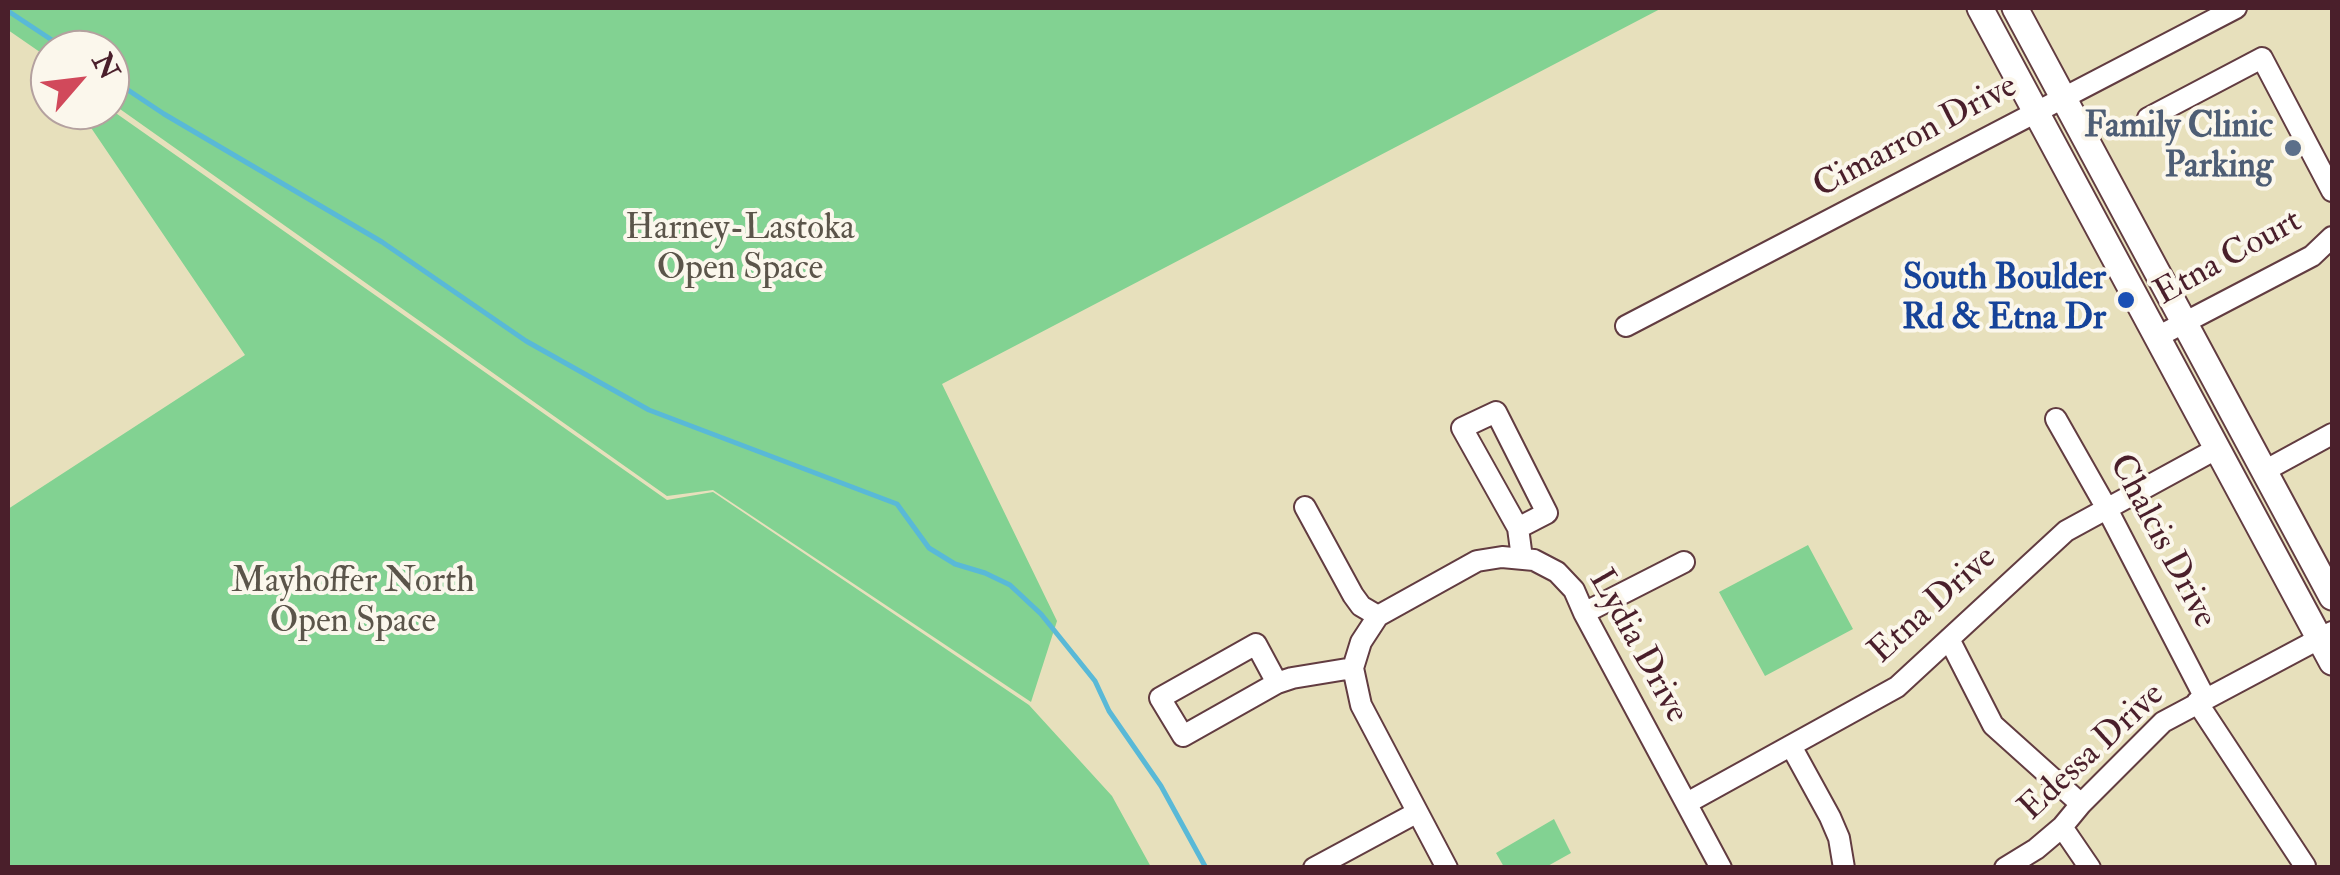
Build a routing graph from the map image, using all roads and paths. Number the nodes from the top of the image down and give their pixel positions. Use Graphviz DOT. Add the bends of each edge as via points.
graph roads {
  1 [pos="1980,8"];
  2 [pos="2016,8"];
  3 [pos="2236,8"];
  4 [pos="2065,96"];
  5 [pos="2036,111"];
  6 [pos="2148,118"];
  7 [pos="2332,191"];
  8 [pos="2332,237"];
  9 [pos="2184,322"];
  10 [pos="1626,326"];
  11 [pos="2157,337"];
  12 [pos="2056,418"];
  13 [pos="2332,434"];
  14 [pos="2218,448"];
  15 [pos="2266,470"];
  16 [pos="1305,506"];
  17 [pos="2106,507"];
  18 [pos="1518,528"];
  19 [pos="1522,558"];
  20 [pos="1684,562"];
  21 [pos="2332,597"];
  22 [pos="1584,614"];
  23 [pos="1378,616"];
  24 [pos="2326,636"];
  25 [pos="1949,639"];
  26 [pos="2332,662"];
  27 [pos="1353,668"];
  28 [pos="1277,683"];
  29 [pos="2201,700"];
  30 [pos="1791,746"];
  31 [pos="1687,803"];
  32 [pos="2080,804"];
  33 [pos="1416,812"];
  34 [pos="2062,827"];
  35 [pos="2035,860"];
  36 [pos="2305,866"];
  37 [pos="1314,868"];
  38 [pos="1446,868"];
  39 [pos="1721,868"];
  40 [pos="1844,868"];
  41 [pos="2005,868"];
  42 [pos="2090,868"];
  1 -- 5 [label="main road"];
  2 -- 4 [label="main road"];
  3 -- 4 [label="street, Cimarron Drive"];
  4 -- 5 [label="street, Cimarron Drive"];
  4 -- 9 [label="main road"];
  5 -- 10 [label="street, Cimarron Drive"];
  5 -- 11 [label="main road"];
  6 -- 7 [label="street, Etna Court" via="2262,58"];
  8 -- 9 [label="street, Etna Court" via="2312,256"];
  9 -- 11 [label="street, Etna Court"];
  9 -- 15 [label="main road"];
  11 -- 14 [label="main road"];
  12 -- 17 [label="street, Chalcis Drive"];
  13 -- 15 [label="street"];
  14 -- 17 [label="street, Etna Drive"];
  14 -- 24 [label="main road"];
  15 -- 21 [label="main road"];
  16 -- 23 [label="street" via="1353,596"];
  17 -- 25 [label="street, Etna Drive" via="2066,531"];
  17 -- 29 [label="street, Chalcis Drive"];
  18 -- 18 [label="street" via="1462,428 1496,412 1548,512"];
  18 -- 19 [label="street"];
  19 -- 22 [label="street, Lydia Drive" via="1557,572"];
  19 -- 23 [label="street" via="1477,561"];
  20 -- 22 [label="street"];
  22 -- 31 [label="street, Lydia Drive"];
  23 -- 27 [label="street"];
  24 -- 26 [label="main road"];
  24 -- 29 [label="street, Edessa Drive"];
  25 -- 30 [label="street, Etna Drive" via="1897,687"];
  25 -- 32 [label="street" via="1993,725"];
  27 -- 28 [label="street"];
  27 -- 33 [label="street" via="1361,705"];
  28 -- 28 [label="street" via="1183,736 1160,698 1256,644"];
  29 -- 32 [label="street, Edessa Drive" via="2163,722"];
  29 -- 36 [label="street, Chalcis Drive"];
  30 -- 31 [label="street, Etna Drive"];
  30 -- 40 [label="street" via="1830,817"];
  31 -- 39 [label="street, Lydia Drive"];
  32 -- 34 [label="street, Edessa Drive"];
  33 -- 37 [label="street"];
  33 -- 38 [label="street"];
  34 -- 35 [label="street, Edessa Drive"];
  34 -- 42 [label="street"];
  35 -- 41 [label="street, Edessa Drive"];
}
